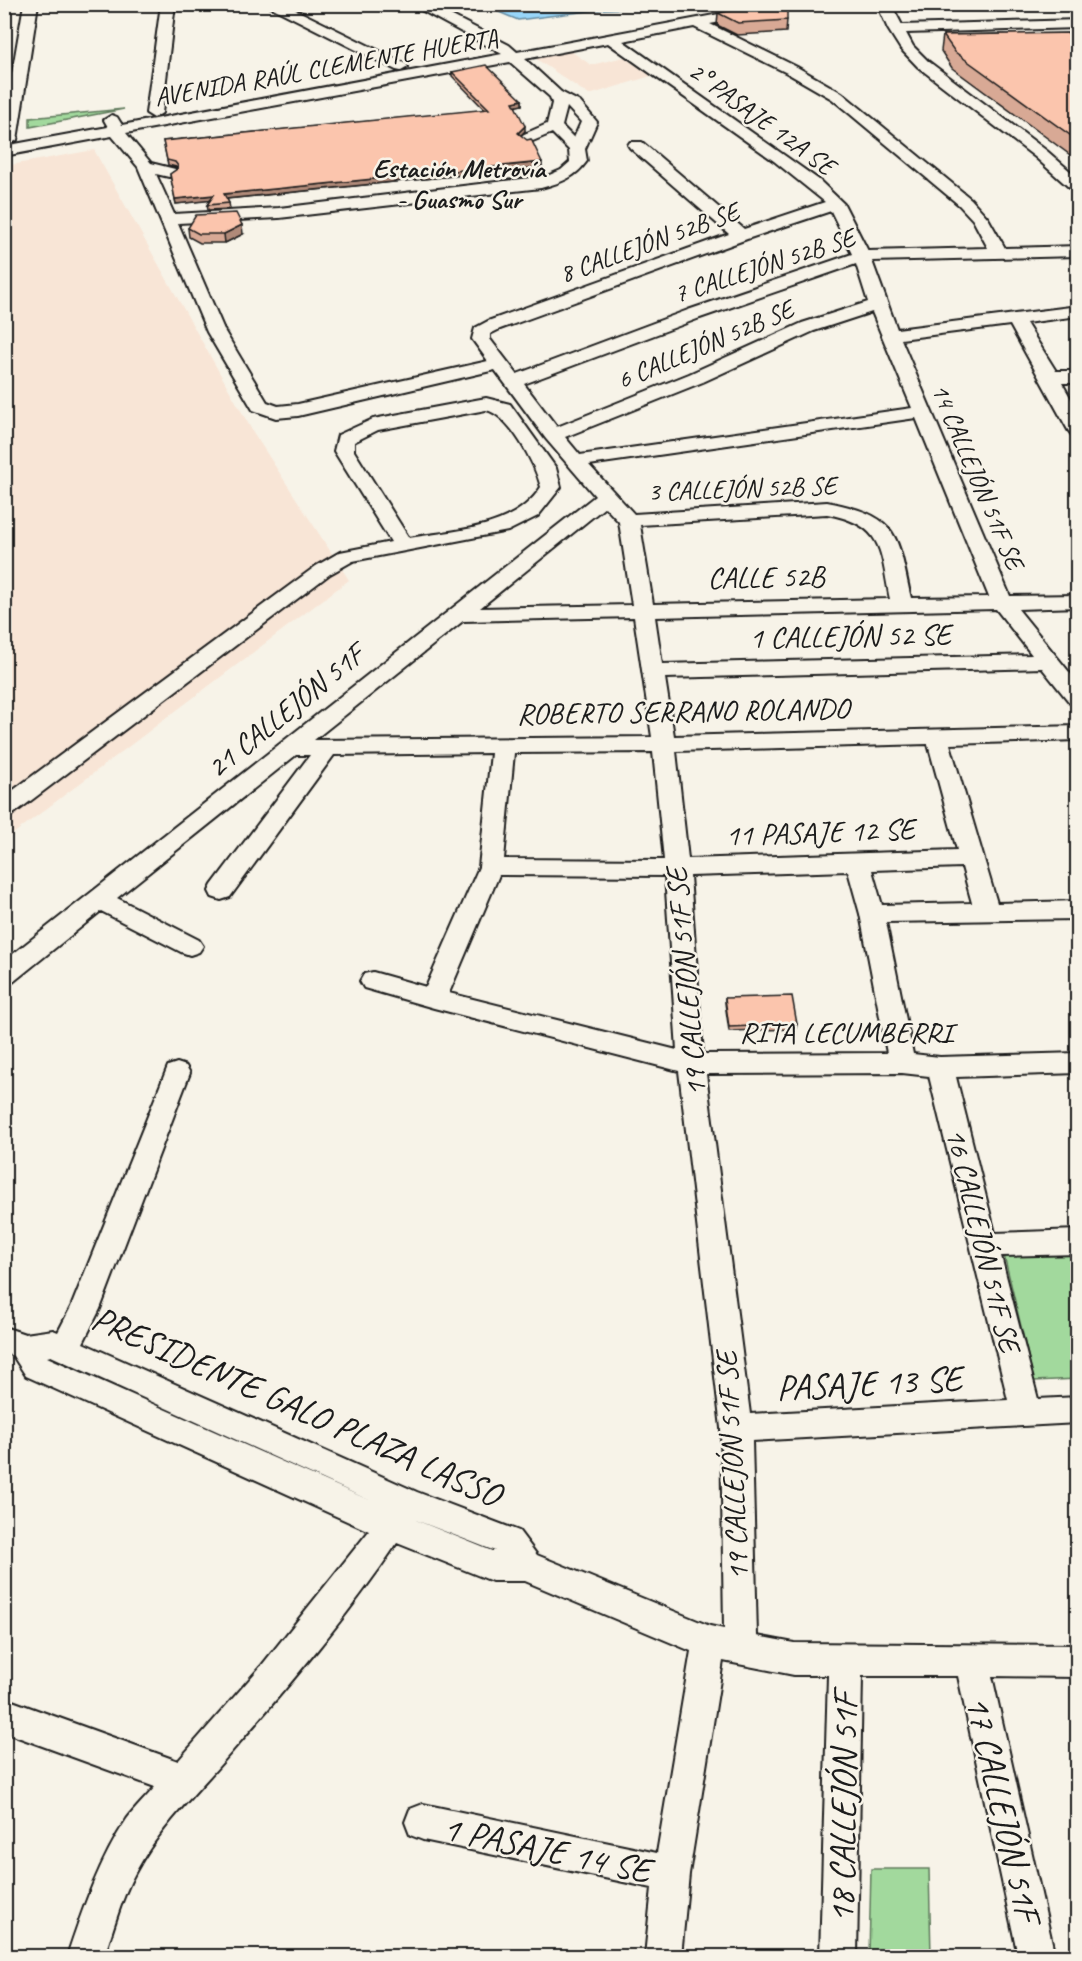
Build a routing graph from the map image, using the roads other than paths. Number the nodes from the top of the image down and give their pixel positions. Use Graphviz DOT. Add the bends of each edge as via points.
graph roads {
  1 [pos="31,4"];
  2 [pos="168,4"];
  3 [pos="272,4"];
  4 [pos="417,4"];
  5 [pos="741,4"];
  6 [pos="766,4"];
  7 [pos="797,4"];
  8 [pos="884,4"];
  9 [pos="696,23"];
  10 [pos="1077,24"];
  11 [pos="896,28"];
  12 [pos="611,39"];
  13 [pos="509,52"];
  14 [pos="401,67"];
  15 [pos="556,95"];
  16 [pos="154,113"];
  17 [pos="114,125"];
  18 [pos="554,127"];
  19 [pos="528,138"];
  20 [pos="6,144"];
  21 [pos="636,145"];
  22 [pos="577,149"];
  23 [pos="145,166"];
  24 [pos="169,172"];
  25 [pos="1077,187"];
  26 [pos="836,204"];
  27 [pos="169,219"];
  28 [pos="741,235"];
  29 [pos="1077,251"];
  30 [pos="999,253"];
  31 [pos="862,256"];
  32 [pos="878,305"];
  33 [pos="1077,311"];
  34 [pos="1015,319"];
  35 [pos="890,334"];
  36 [pos="505,373"];
  37 [pos="1077,376"];
  38 [pos="1050,377"];
  39 [pos="922,412"];
  40 [pos="1077,430"];
  41 [pos="554,435"];
  42 [pos="576,461"];
  43 [pos="606,497"];
  44 [pos="629,520"];
  45 [pos="403,545"];
  46 [pos="1077,601"];
  47 [pos="1002,603"];
  48 [pos="902,605"];
  49 [pos="643,610"];
  50 [pos="456,615"];
  51 [pos="1048,661"];
  52 [pos="653,671"];
  53 [pos="1077,698"];
  54 [pos="1077,733"];
  55 [pos="937,737"];
  56 [pos="664,744"];
  57 [pos="504,745"];
  58 [pos="328,747"];
  59 [pos="291,748"];
  60 [pos="4,809"];
  61 [pos="971,858"];
  62 [pos="858,862"];
  63 [pos="491,867"];
  64 [pos="677,868"];
  65 [pos="221,891"];
  66 [pos="99,900"];
  67 [pos="1077,910"];
  68 [pos="987,912"];
  69 [pos="872,914"];
  70 [pos="190,946"];
  71 [pos="4,975"];
  72 [pos="373,981"];
  73 [pos="434,999"];
  74 [pos="902,1063"];
  75 [pos="1077,1063"];
  76 [pos="691,1064"];
  77 [pos="940,1067"];
  78 [pos="177,1073"];
  79 [pos="1077,1242"];
  80 [pos="984,1245"];
  81 [pos="14,1343"];
  82 [pos="65,1348"];
  83 [pos="1077,1410"];
  84 [pos="1026,1413"];
  85 [pos="736,1428"];
  86 [pos="399,1514"];
  87 [pos="725,1646"];
  88 [pos="845,1659"];
  89 [pos="971,1660"];
  90 [pos="1077,1661"];
  91 [pos="4,1715"];
  92 [pos="183,1780"];
  93 [pos="423,1822"];
  94 [pos="671,1874"];
  95 [pos="86,1956"];
  96 [pos="663,1956"];
  97 [pos="839,1956"];
  98 [pos="1037,1956"];
  1 -- 20 [label="street" via="22,21"];
  2 -- 16 [label="street"];
  3 -- 14 [label="street"];
  4 -- 13 [label="street"];
  5 -- 13 [label="street"];
  6 -- 13 [label="street"];
  7 -- 9 [label="street, AVENIDA RAÚL CLEMENTE HUERTA"];
  8 -- 11 [label="street"];
  9 -- 12 [label="street, AVENIDA RAÚL CLEMENTE HUERTA"];
  9 -- 30 [label="street" via="837,96 964,202 980,218"];
  10 -- 11 [label="street" via="1044,20"];
  11 -- 25 [label="street" via="907,48 923,64 1041,154"];
  12 -- 13 [label="street, AVENIDA RAÚL CLEMENTE HUERTA"];
  12 -- 26 [label="street, 2° PASAJE 12A SE" via="780,158"];
  13 -- 14 [label="street, AVENIDA RAÚL CLEMENTE HUERTA"];
  13 -- 15 [label="street"];
  13 -- 17 [label="street, AVENIDA RAÚL CLEMENTE HUERTA" via="331,91 328,102 314,108"];
  14 -- 16 [label="street, AVENIDA RAÚL CLEMENTE HUERTA"];
  15 -- 18 [label="street" via="561,103"];
  15 -- 22 [label="street" via="575,105 589,122"];
  16 -- 17 [label="street, AVENIDA RAÚL CLEMENTE HUERTA"];
  17 -- 20 [label="street, AVENIDA RAÚL CLEMENTE HUERTA"];
  17 -- 23 [label="street"];
  18 -- 19 [label="street"];
  18 -- 22 [label="street"];
  21 -- 28 [label="street"];
  22 -- 27 [label="street" via="579,161 572,172 541,183 279,213"];
  23 -- 24 [label="street"];
  23 -- 27 [label="street"];
  26 -- 28 [label="street, 8 CALLEJÓN 52B SE"];
  26 -- 31 [label="street, 2° PASAJE 12A SE"];
  27 -- 36 [label="street, 7 CALLEJÓN 52B SE" via="216,332 260,406 276,412 298,410"];
  28 -- 36 [label="street, 8 CALLEJÓN 52B SE" via="482,332 481,339"];
  29 -- 30 [label="street, 7 CALLEJÓN 52B SE"];
  30 -- 31 [label="street, 7 CALLEJÓN 52B SE"];
  31 -- 32 [label="street, 14 CALLEJÓN 51F SE"];
  31 -- 36 [label="street, 7 CALLEJÓN 52B SE"];
  32 -- 35 [label="street, 14 CALLEJÓN 51F SE"];
  32 -- 41 [label="street, 6 CALLEJÓN 52B SE" via="808,327 696,378"];
  33 -- 34 [label="street"];
  34 -- 35 [label="street"];
  34 -- 38 [label="street"];
  35 -- 39 [label="street, 14 CALLEJÓN 51F SE"];
  36 -- 41 [label="street"];
  37 -- 38 [label="street"];
  38 -- 40 [label="street"];
  39 -- 42 [label="street"];
  39 -- 47 [label="street, 14 CALLEJÓN 51F SE"];
  41 -- 42 [label="street"];
  42 -- 43 [label="street"];
  43 -- 44 [label="street"];
  43 -- 50 [label="street, 21 CALLEJÓN 51F"];
  44 -- 48 [label="street, 3 CALLEJÓN 52B SE" via="827,508 848,511 882,529"];
  44 -- 49 [label="street, 19 CALLEJÓN 51F SE"];
  45 -- 45 [label="street" via="501,526 525,518 541,504 551,487 546,468 503,408 486,404 468,406 373,425 345,439 344,451"];
  45 -- 60 [label="street" via="347,556 323,570"];
  46 -- 47 [label="street, CALLE 52B"];
  47 -- 48 [label="street, CALLE 52B"];
  47 -- 51 [label="street, 14 CALLEJÓN 51F SE"];
  48 -- 49 [label="street, CALLE 52B"];
  49 -- 50 [label="street, CALLE 52B"];
  49 -- 52 [label="street, 19 CALLEJÓN 51F SE"];
  50 -- 59 [label="street, 21 CALLEJÓN 51F"];
  51 -- 52 [label="street, 1 CALLEJÓN 52 SE"];
  51 -- 53 [label="street, 14 CALLEJÓN 51F SE"];
  52 -- 56 [label="street, 19 CALLEJÓN 51F SE"];
  54 -- 55 [label="street, ROBERTO SERRANO ROLANDO"];
  55 -- 56 [label="street, ROBERTO SERRANO ROLANDO"];
  55 -- 61 [label="street"];
  56 -- 57 [label="street, ROBERTO SERRANO ROLANDO"];
  56 -- 64 [label="street, 19 CALLEJÓN 51F SE"];
  57 -- 58 [label="street, ROBERTO SERRANO ROLANDO"];
  57 -- 63 [label="street"];
  58 -- 59 [label="street, ROBERTO SERRANO ROLANDO"];
  58 -- 65 [label="street"];
  59 -- 66 [label="street, 21 CALLEJÓN 51F"];
  61 -- 62 [label="street, 11 PASAJE 12 SE"];
  61 -- 68 [label="street"];
  62 -- 64 [label="street, 11 PASAJE 12 SE"];
  62 -- 69 [label="street"];
  63 -- 64 [label="street, 11 PASAJE 12 SE"];
  63 -- 73 [label="street"];
  64 -- 76 [label="street, 19 CALLEJÓN 51F SE"];
  66 -- 70 [label="street"];
  66 -- 71 [label="street, 21 CALLEJÓN 51F"];
  67 -- 68 [label="street"];
  68 -- 69 [label="street"];
  69 -- 74 [label="street"];
  72 -- 73 [label="street, RITA LECUMBERRI"];
  73 -- 76 [label="street, RITA LECUMBERRI"];
  74 -- 76 [label="street, RITA LECUMBERRI"];
  74 -- 77 [label="street, RITA LECUMBERRI"];
  75 -- 77 [label="street, RITA LECUMBERRI"];
  76 -- 85 [label="street, 19 CALLEJÓN 51F SE"];
  77 -- 80 [label="street, 16 CALLEJÓN 51F SE"];
  78 -- 82 [label="street" via="85,1309"];
  79 -- 80 [label="street"];
  80 -- 84 [label="street, 16 CALLEJÓN 51F SE"];
  81 -- 82 [label="street, PRESIDENTE GALO PLAZA LASSO" via="53,1342"];
  81 -- 86 [label="street, PRESIDENTE GALO PLAZA LASSO" via="37,1367"];
  82 -- 86 [label="street, PRESIDENTE GALO PLAZA LASSO"];
  83 -- 84 [label="street, PASAJE 13 SE"];
  84 -- 85 [label="street, PASAJE 13 SE"];
  85 -- 87 [label="street, 19 CALLEJÓN 51F SE"];
  86 -- 87 [label="street, PRESIDENTE GALO PLAZA LASSO" via="492,1566 526,1566"];
  86 -- 92 [label="street" via="274,1677"];
  87 -- 88 [label="street, PRESIDENTE GALO PLAZA LASSO" via="794,1659"];
  87 -- 94 [label="street, 19 CALLEJÓN 51F SE"];
  88 -- 89 [label="street, PRESIDENTE GALO PLAZA LASSO"];
  88 -- 97 [label="street, 18 CALLEJÓN 51F"];
  89 -- 90 [label="street, PRESIDENTE GALO PLAZA LASSO"];
  89 -- 98 [label="street, 17 CALLEJÓN 51F"];
  91 -- 92 [label="street"];
  92 -- 95 [label="street" via="141,1830 123,1859 104,1900"];
  93 -- 94 [label="street, 1 PASAJE 14 SE"];
  94 -- 96 [label="street, 19 CALLEJÓN 51F SE"];
}
